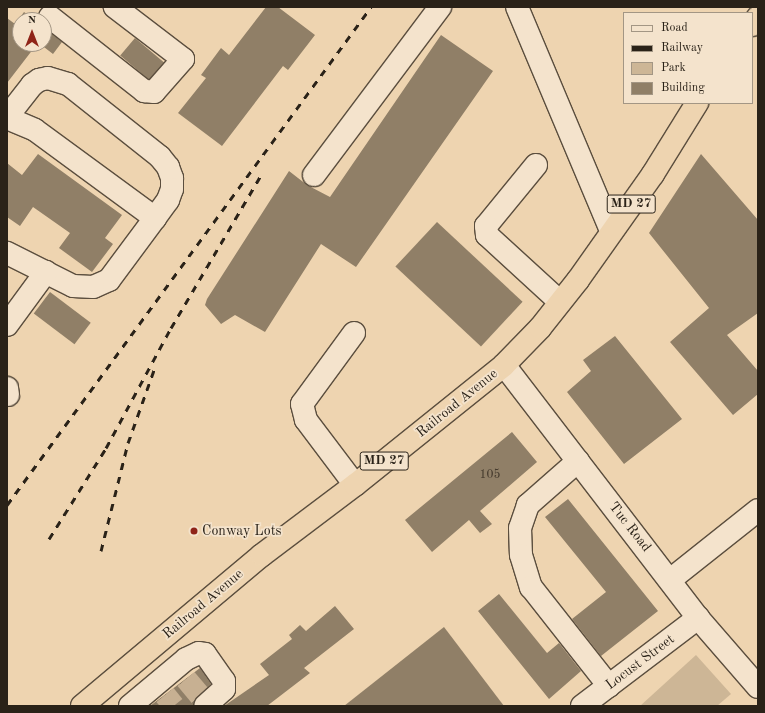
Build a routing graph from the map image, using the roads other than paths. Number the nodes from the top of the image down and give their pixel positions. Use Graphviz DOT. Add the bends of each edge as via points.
graph roads {
  1 [pos="116,7"];
  2 [pos="440,7"];
  3 [pos="517,7"];
  4 [pos="49,10"];
  5 [pos="696,104"];
  6 [pos="7,117"];
  7 [pos="536,165"];
  8 [pos="314,175"];
  9 [pos="155,218"];
  10 [pos="611,232"];
  11 [pos="7,253"];
  12 [pos="46,272"];
  13 [pos="560,302"];
  14 [pos="7,325"];
  15 [pos="354,333"];
  16 [pos="504,365"];
  17 [pos="578,461"];
  18 [pos="355,485"];
  19 [pos="758,510"];
  20 [pos="670,580"];
  21 [pos="698,618"];
  22 [pos="165,636"];
  23 [pos="183,669"];
  24 [pos="609,686"];
  25 [pos="758,688"];
  26 [pos="205,703"];
  27 [pos="83,705"];
  28 [pos="130,706"];
  29 [pos="582,706"];
  1 -- 4 [label="street" via="183,59 157,91 148,93"];
  2 -- 8 [label="street"];
  3 -- 10 [label="street"];
  5 -- 10 [label="highway, Railroad Avenue / MD 27" via="653,174"];
  6 -- 9 [label="street" via="35,130"];
  6 -- 9 [label="street" via="32,84 39,80 53,78 68,84 160,157 168,167 172,189 168,200"];
  7 -- 13 [label="street" via="486,226 487,235"];
  9 -- 12 [label="street" via="109,280 101,285 82,288"];
  10 -- 13 [label="highway, Railroad Avenue / MD 27"];
  11 -- 12 [label="street"];
  12 -- 14 [label="street"];
  13 -- 16 [label="highway, Railroad Avenue / MD 27" via="540,328"];
  15 -- 18 [label="street" via="302,404 306,420"];
  16 -- 17 [label="street, Tuc Road"];
  16 -- 18 [label="highway, Railroad Avenue / MD 27"];
  17 -- 20 [label="street, Tuc Road"];
  17 -- 24 [label="street" via="528,505 520,528 521,555 531,587"];
  18 -- 22 [label="highway, Railroad Avenue / MD 27" via="262,555"];
  19 -- 20 [label="street"];
  20 -- 21 [label="street, Tuc Road"];
  21 -- 24 [label="street, Locust Street"];
  21 -- 25 [label="street, Tuc Road"];
  22 -- 23 [label="street"];
  22 -- 27 [label="highway, Railroad Avenue / MD 27"];
  23 -- 26 [label="street" via="200,652 205,654 224,681 224,689"];
  23 -- 28 [label="street" via="160,690"];
  24 -- 29 [label="street, Locust Street"];
}
